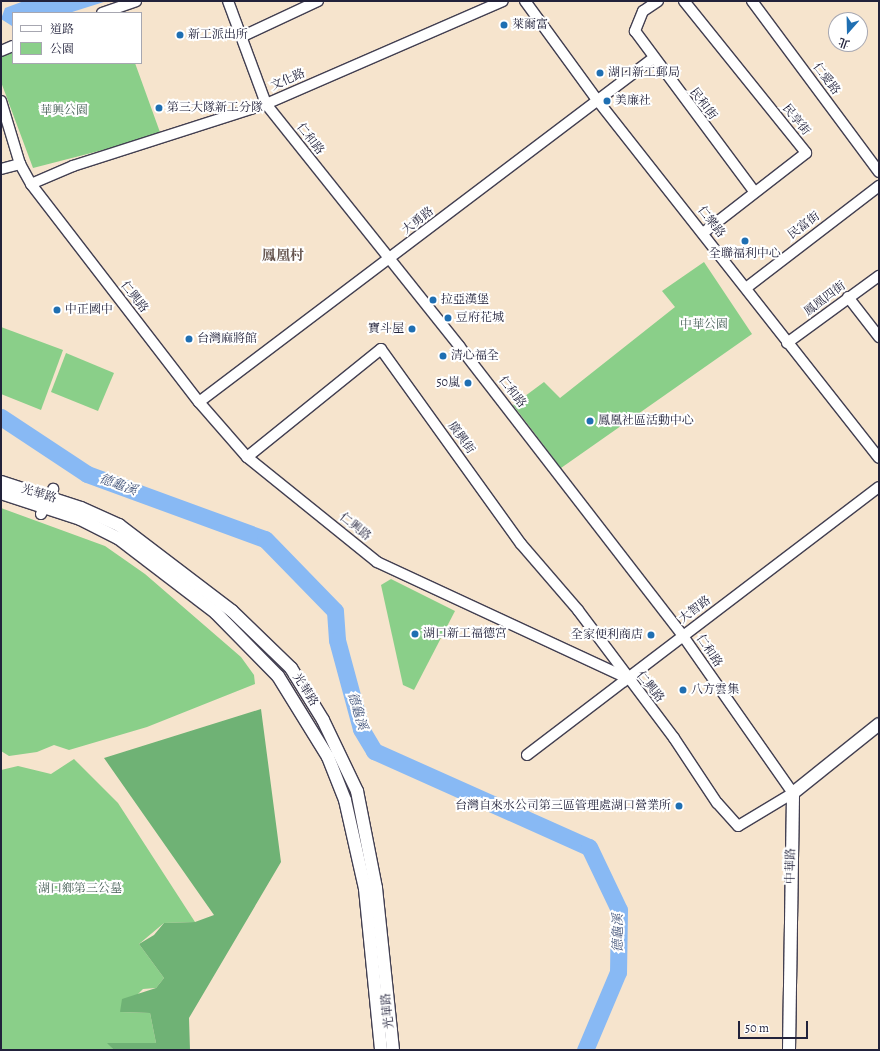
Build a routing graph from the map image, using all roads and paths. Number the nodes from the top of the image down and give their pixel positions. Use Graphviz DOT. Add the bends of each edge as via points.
graph roads {
  1 [pos="136,1"];
  2 [pos="228,1"];
  3 [pos="318,1"];
  4 [pos="503,1"];
  5 [pos="525,1"];
  6 [pos="658,1"];
  7 [pos="684,1"];
  8 [pos="752,1"];
  9 [pos="105,12"];
  10 [pos="241,37"];
  11 [pos="12,46"];
  12 [pos="1,51"];
  13 [pos="652,59"];
  14 [pos="1,101"];
  15 [pos="598,101"];
  16 [pos="266,104"];
  17 [pos="20,164"];
  18 [pos="1,169"];
  19 [pos="879,172"];
  20 [pos="31,184"];
  21 [pos="879,186"];
  22 [pos="754,191"];
  23 [pos="703,233"];
  24 [pos="390,260"];
  25 [pos="879,276"];
  26 [pos="746,288"];
  27 [pos="848,297"];
  28 [pos="879,337"];
  29 [pos="787,343"];
  30 [pos="199,402"];
  31 [pos="247,457"];
  32 [pos="879,458"];
  33 [pos="1,482"];
  34 [pos="879,487"];
  35 [pos="1,493"];
  36 [pos="48,501"];
  37 [pos="683,636"];
  38 [pos="627,678"];
  39 [pos="879,724"];
  40 [pos="526,755"];
  41 [pos="792,793"];
  42 [pos="381,1050"];
  43 [pos="393,1050"];
  44 [pos="789,1050"];
  1 -- 9 [label="street"];
  2 -- 10 [label="street, 仁和路"];
  3 -- 10 [label="street"];
  4 -- 16 [label="street, 文化路"];
  5 -- 15 [label="street, 仁樂路"];
  6 -- 13 [label="street, 民和街" via="643,11 634,31"];
  7 -- 22 [label="street, 民享街" via="806,153"];
  8 -- 19 [label="street, 仁愛路"];
  10 -- 16 [label="street, 仁和路"];
  11 -- 12 [label="street"];
  13 -- 15 [label="street, 大勇路"];
  13 -- 22 [label="street, 民和街"];
  14 -- 17 [label="street, 仁興路"];
  15 -- 23 [label="street, 仁樂路"];
  15 -- 24 [label="street, 大勇路"];
  16 -- 20 [label="street, 文化路" via="73,166"];
  16 -- 24 [label="street, 仁和路"];
  17 -- 18 [label="street"];
  17 -- 20 [label="street, 仁興路"];
  20 -- 30 [label="street, 仁興路"];
  21 -- 26 [label="street, 民富街"];
  22 -- 23 [label="street, 民享街"];
  23 -- 26 [label="street, 仁樂路"];
  24 -- 30 [label="street, 大勇路"];
  24 -- 37 [label="street, 仁和路"];
  25 -- 27 [label="street, 鳳凰四街"];
  26 -- 29 [label="street, 仁樂路"];
  27 -- 28 [label="street"];
  27 -- 29 [label="street, 鳳凰四街"];
  29 -- 32 [label="street, 仁樂路"];
  30 -- 31 [label="street, 仁興路"];
  31 -- 38 [label="street, 仁興路" via="377,562"];
  31 -- 38 [label="street, 廣興街" via="381,348 521,544 578,610"];
  33 -- 36 [label="street, 光華路"];
  34 -- 37 [label="street, 大智路"];
  35 -- 36 [label="street, 光華路"];
  36 -- 42 [label="street, 光華路" via="118,538 216,613 278,676 328,757 345,800 349,831 365,889"];
  36 -- 43 [label="street, 光華路" via="119,525 232,611 291,668 323,720 357,791 376,888 393,1021"];
  37 -- 38 [label="street, 大智路"];
  37 -- 41 [label="street, 仁和路"];
  38 -- 40 [label="street, 大智路"];
  38 -- 41 [label="street, 仁興路" via="717,803 738,826"];
  39 -- 41 [label="street"];
  41 -- 44 [label="street, 中華路"];
}
